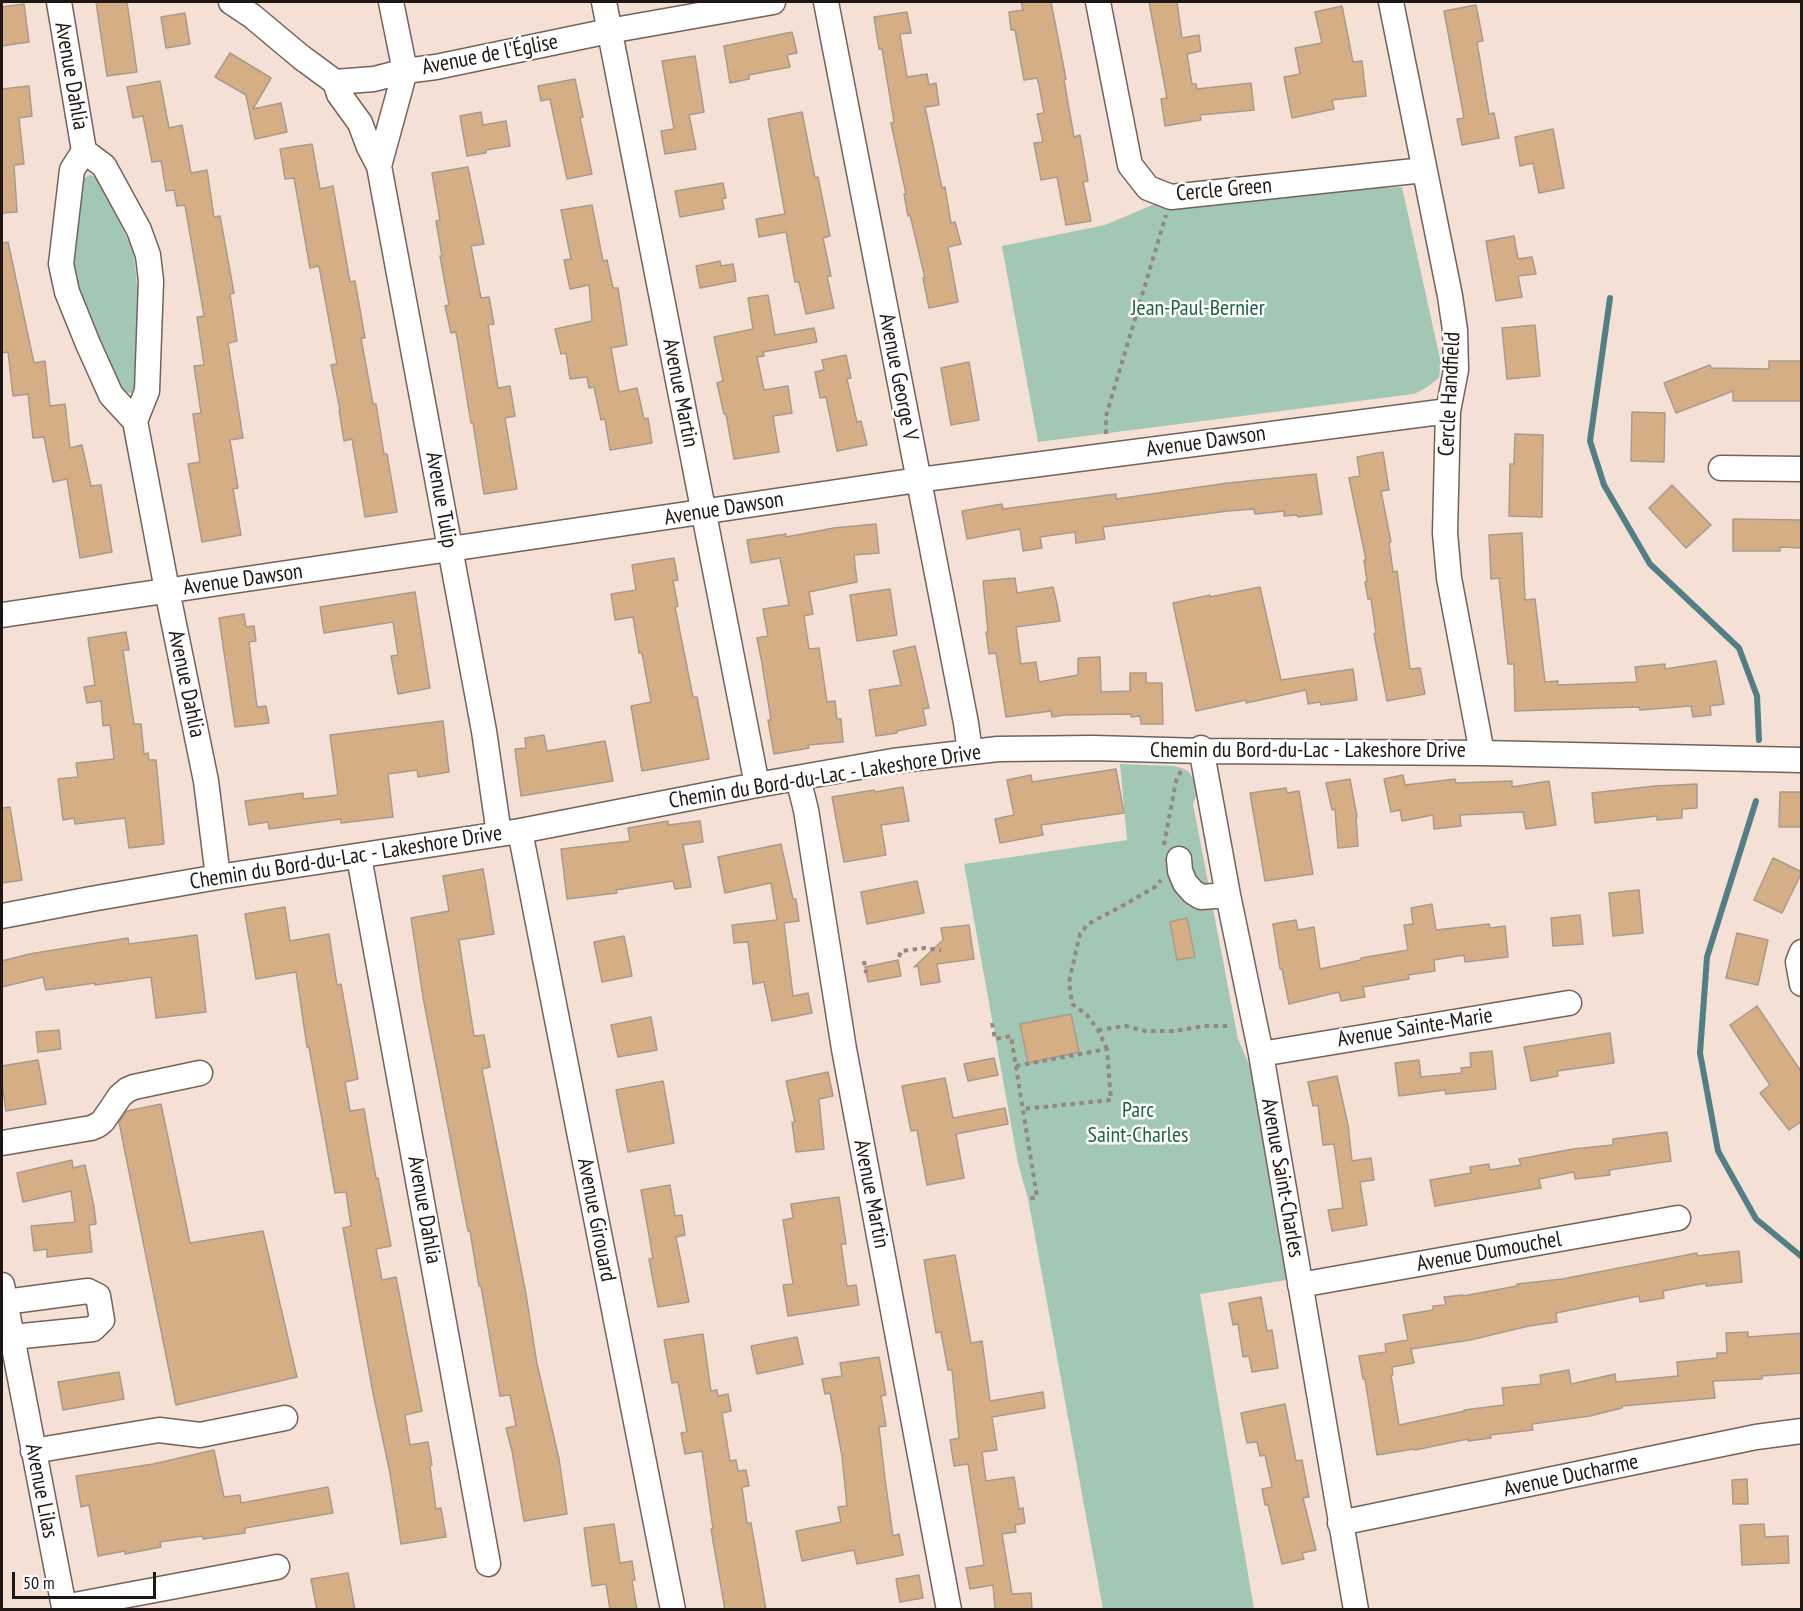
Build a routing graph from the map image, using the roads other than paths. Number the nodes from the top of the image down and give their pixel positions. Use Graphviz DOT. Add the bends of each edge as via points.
graph roads {
  1 [pos="59,2"];
  2 [pos="231,2"];
  3 [pos="391,2"];
  4 [pos="604,2"];
  5 [pos="773,2"];
  6 [pos="826,2"];
  7 [pos="1098,2"];
  8 [pos="1391,2"];
  9 [pos="609,32"];
  10 [pos="405,71"];
  11 [pos="335,82"];
  12 [pos="84,151"];
  13 [pos="379,166"];
  14 [pos="1424,170"];
  15 [pos="1448,411"];
  16 [pos="135,421"];
  17 [pos="1721,468"];
  18 [pos="1802,469"];
  19 [pos="918,480"];
  20 [pos="704,512"];
  21 [pos="450,550"];
  22 [pos="167,590"];
  23 [pos="2,615"];
  24 [pos="1201,749"];
  25 [pos="970,752"];
  26 [pos="1482,753"];
  27 [pos="1802,760"];
  28 [pos="798,778"];
  29 [pos="757,785"];
  30 [pos="509,833"];
  31 [pos="1170,856"];
  32 [pos="359,857"];
  33 [pos="219,878"];
  34 [pos="1228,895"];
  35 [pos="2,916"];
  36 [pos="1802,952"];
  37 [pos="1802,984"];
  38 [pos="1569,1003"];
  39 [pos="1261,1054"];
  40 [pos="200,1073"];
  41 [pos="2,1143"];
  42 [pos="1678,1218"];
  43 [pos="1300,1285"];
  44 [pos="3,1294"];
  45 [pos="12,1338"];
  46 [pos="285,1418"];
  47 [pos="1802,1431"];
  48 [pos="33,1451"];
  49 [pos="1341,1523"];
  50 [pos="488,1564"];
  51 [pos="277,1567"];
  52 [pos="673,1610"];
  53 [pos="949,1610"];
  54 [pos="1356,1610"];
  1 -- 12 [label="street, Avenue Dahlia"];
  2 -- 11 [label="street"];
  3 -- 10 [label="street, Avenue Tulip"];
  4 -- 9 [label="street, Avenue Martin"];
  5 -- 9 [label="street, Avenue de l'Église"];
  6 -- 19 [label="street, Avenue George V"];
  7 -- 14 [label="street, Cercle Green" via="1130,165 1148,188 1171,197"];
  8 -- 14 [label="street, Cercle Handfield"];
  9 -- 10 [label="street, Avenue de l'Église"];
  9 -- 20 [label="street, Avenue Martin"];
  10 -- 11 [label="street, Avenue de l'Église" via="374,80"];
  10 -- 13 [label="street, Avenue Tulip"];
  11 -- 13 [label="street, Avenue Tulip" via="360,123"];
  12 -- 16 [label="street, Avenue Dahlia" via="104,166 139,230 148,255 151,281 147,391"];
  12 -- 16 [label="street, Avenue Dahlia" via="72,170 61,264 67,292 111,395"];
  13 -- 21 [label="street, Avenue Tulip"];
  14 -- 15 [label="street, Cercle Handfield" via="1455,330 1456,370"];
  15 -- 19 [label="street, Avenue Dawson"];
  15 -- 26 [label="street, Cercle Handfield" via="1445,533 1449,578"];
  16 -- 22 [label="street, Avenue Dahlia"];
  17 -- 18 [label="street"];
  19 -- 20 [label="street, Avenue Dawson"];
  19 -- 25 [label="street, Avenue George V"];
  20 -- 21 [label="street, Avenue Dawson"];
  20 -- 29 [label="street, Avenue Martin"];
  21 -- 22 [label="street, Avenue Dawson"];
  21 -- 30 [label="street, Avenue Tulip" via="484,731"];
  22 -- 23 [label="street, Avenue Dawson"];
  22 -- 33 [label="street, Avenue Dahlia" via="206,781"];
  24 -- 25 [label="street, Chemin du Bord-du-Lac - Lakeshore Drive"];
  24 -- 26 [label="street, Chemin du Bord-du-Lac - Lakeshore Drive"];
  24 -- 34 [label="street, Avenue Saint-Charles"];
  25 -- 28 [label="street, Chemin du Bord-du-Lac - Lakeshore Drive"];
  26 -- 27 [label="street, Chemin du Bord-du-Lac - Lakeshore Drive"];
  28 -- 29 [label="street, Chemin du Bord-du-Lac - Lakeshore Drive"];
  28 -- 53 [label="street, Avenue Martin" via="844,1049"];
  29 -- 30 [label="street, Chemin du Bord-du-Lac - Lakeshore Drive"];
  30 -- 32 [label="street, Chemin du Bord-du-Lac - Lakeshore Drive"];
  30 -- 52 [label="street, Avenue Girouard"];
  31 -- 34 [label="street" via="1193,892 1201,897"];
  32 -- 33 [label="street, Chemin du Bord-du-Lac - Lakeshore Drive"];
  32 -- 50 [label="street, Avenue Dahlia"];
  33 -- 35 [label="street, Chemin du Bord-du-Lac - Lakeshore Drive"];
  34 -- 39 [label="street, Avenue Saint-Charles"];
  36 -- 37 [label="street" via="1798,962"];
  38 -- 39 [label="street, Avenue Sainte-Marie"];
  39 -- 43 [label="street, Avenue Saint-Charles"];
  40 -- 41 [label="street" via="127,1090 103,1121 91,1128"];
  42 -- 43 [label="street, Avenue Dumouchel"];
  43 -- 49 [label="street, Avenue Saint-Charles"];
  44 -- 45 [label="street, Avenue Lilas"];
  44 -- 45 [label="street, Avenue Lilas" via="88,1291 98,1296 102,1320 93,1329"];
  45 -- 48 [label="street, Avenue Lilas"];
  46 -- 48 [label="street" via="200,1436 159,1430"];
  47 -- 49 [label="street, Avenue Ducharme" via="1756,1437"];
  48 -- 51 [label="street, Avenue Lilas" via="64,1607"];
  49 -- 54 [label="street, Avenue Saint-Charles"];
}
